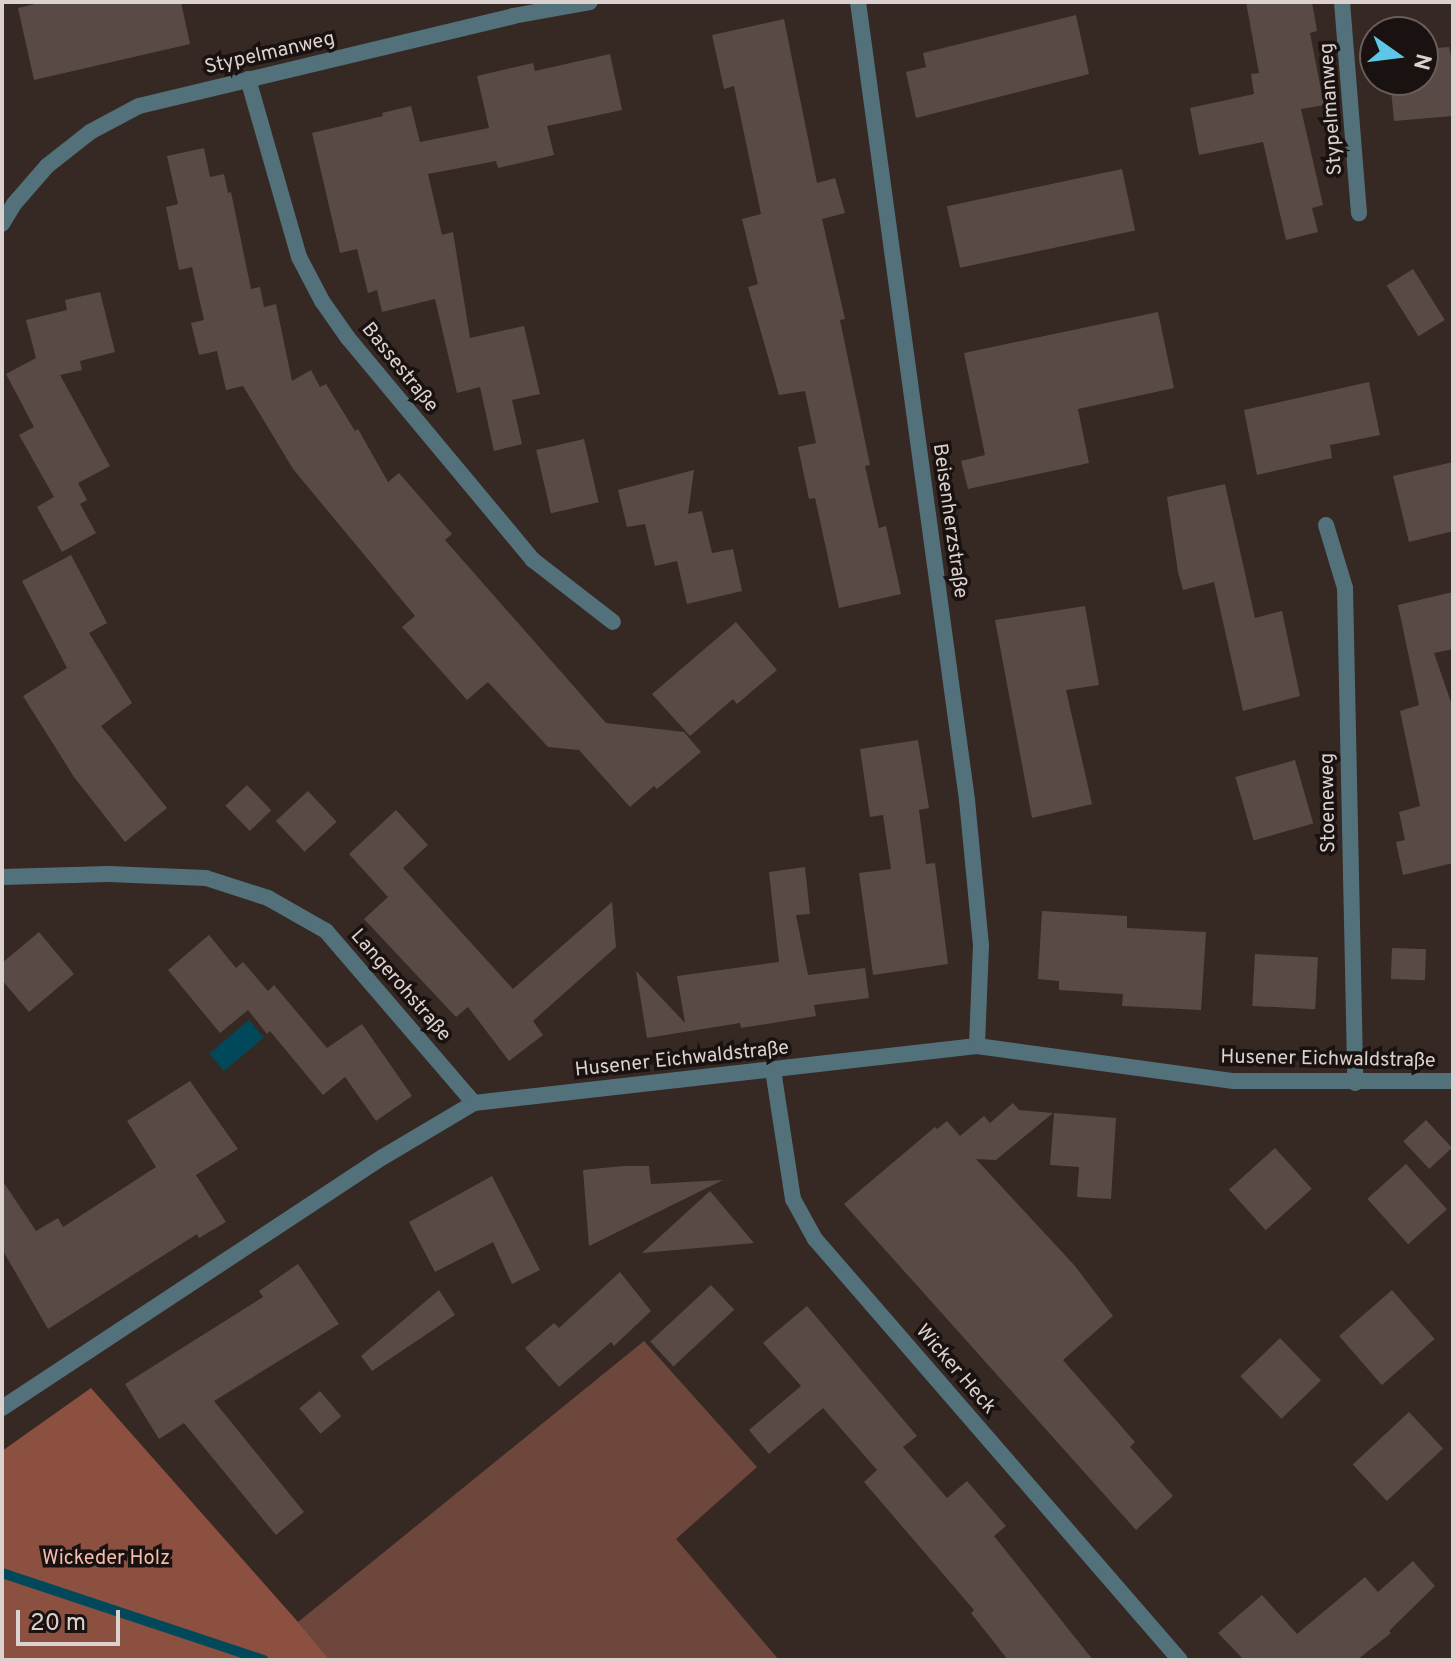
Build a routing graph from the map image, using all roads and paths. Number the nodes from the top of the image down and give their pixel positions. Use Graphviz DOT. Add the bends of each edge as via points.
graph roads {
  1 [pos="590,2"];
  2 [pos="858,2"];
  3 [pos="1342,2"];
  4 [pos="558,5"];
  5 [pos="248,79"];
  6 [pos="1359,213"];
  7 [pos="2,224"];
  8 [pos="1326,525"];
  9 [pos="613,622"];
  10 [pos="2,877"];
  11 [pos="977,1046"];
  12 [pos="773,1070"];
  13 [pos="1453,1081"];
  14 [pos="1355,1083"];
  15 [pos="474,1103"];
  16 [pos="2,1408"];
  17 [pos="1180,1660"];
  1 -- 4 [label="street, Stypelmanweg"];
  2 -- 11 [label="street, Beisenherzstraße" via="967,800 981,945"];
  3 -- 6 [label="street, Stypelmanweg"];
  4 -- 5 [label="street, Stypelmanweg"];
  5 -- 7 [label="street, Stypelmanweg" via="139,106 90,132 47,166"];
  5 -- 9 [label="street, Bassestraße" via="299,257 322,301 533,560"];
  8 -- 14 [label="street, Stoeneweg" via="1345,588"];
  10 -- 15 [label="street, Langerohstraße" via="206,878 268,898 326,931"];
  11 -- 12 [label="street, Husener Eichwaldstraße"];
  11 -- 14 [label="street, Husener Eichwaldstraße" via="1234,1081"];
  12 -- 15 [label="street, Husener Eichwaldstraße"];
  12 -- 17 [label="street, Wicker Heck" via="793,1199 815,1239"];
  13 -- 14 [label="street, Husener Eichwaldstraße"];
  15 -- 16 [label="street, Husener Eichwaldstraße" via="383,1157"];
}
